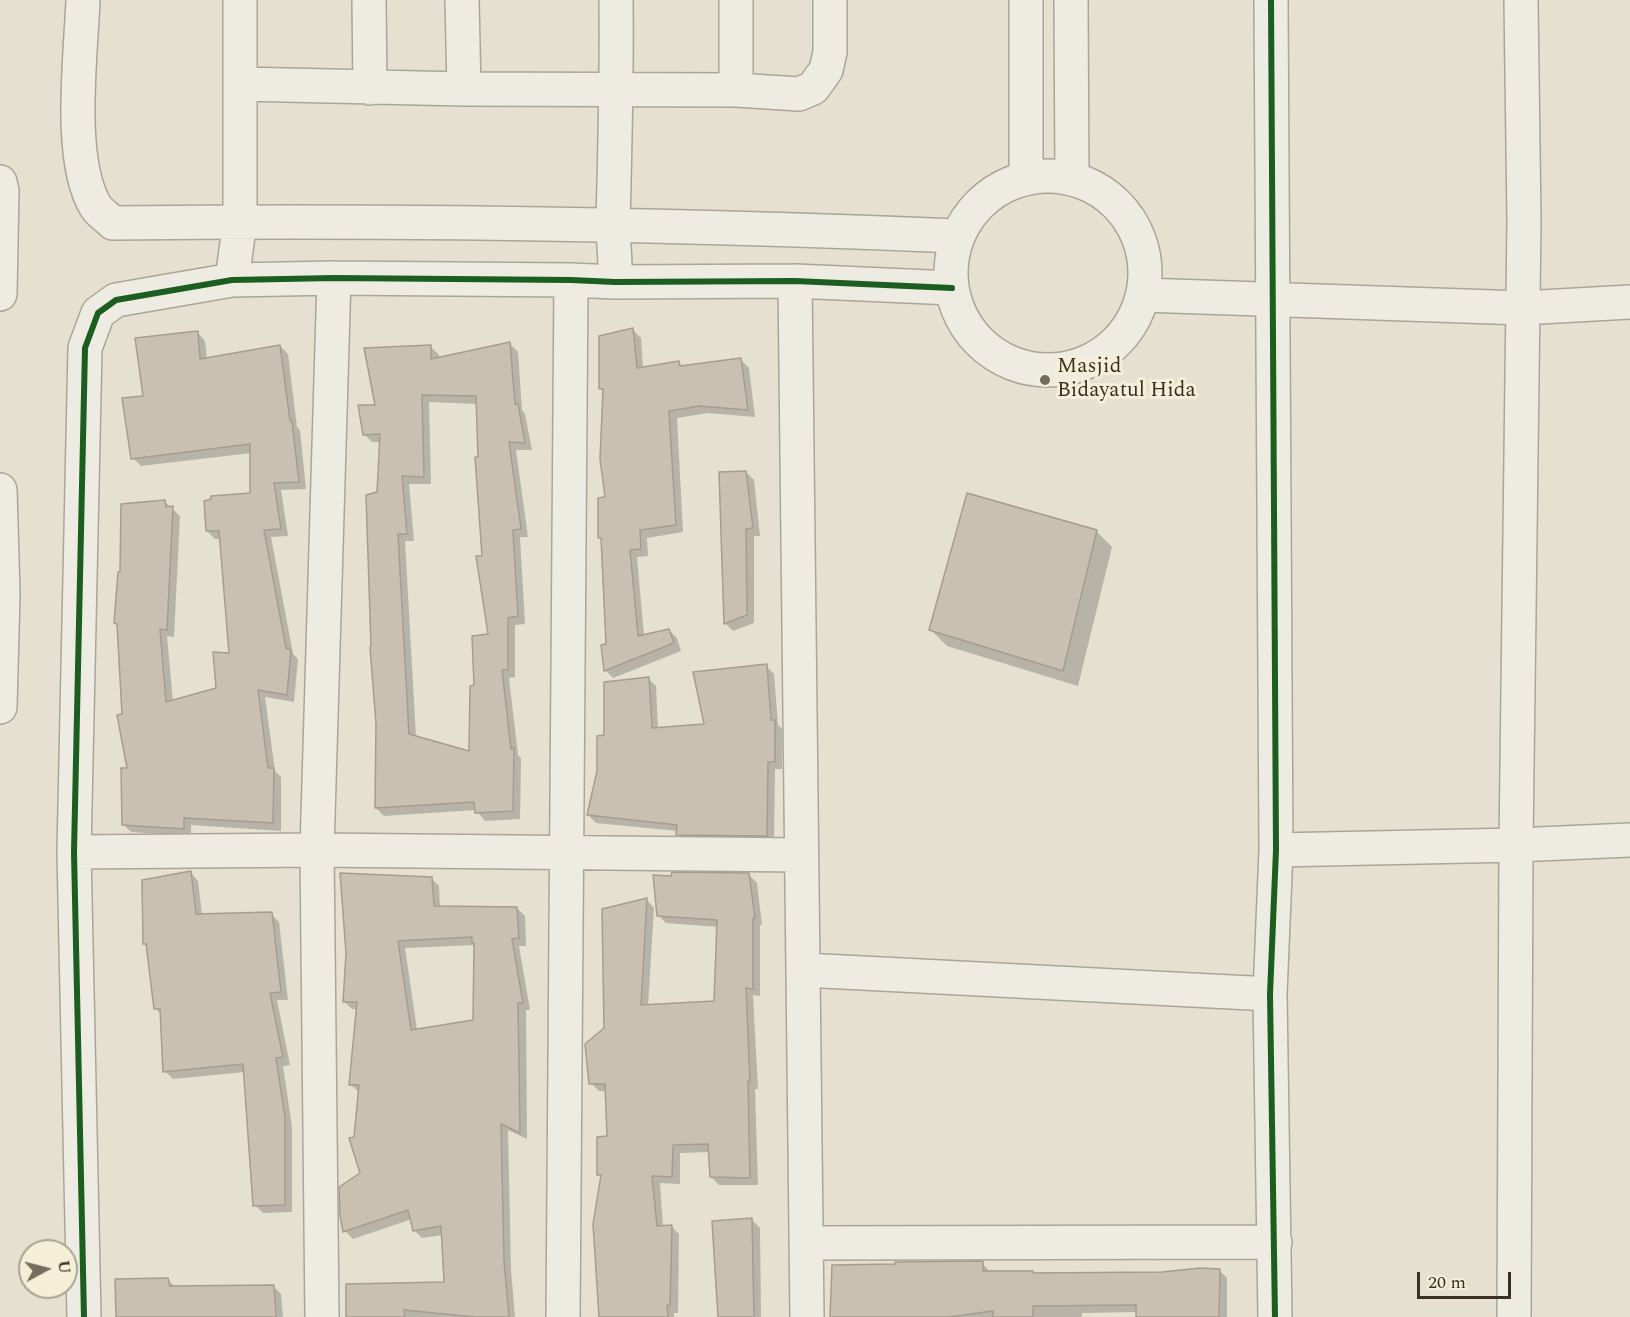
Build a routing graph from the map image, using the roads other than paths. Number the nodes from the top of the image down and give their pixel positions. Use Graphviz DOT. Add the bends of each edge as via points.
graph roads {
  1 [pos="83,0"];
  2 [pos="240,0"];
  3 [pos="369,0"];
  4 [pos="462,0"];
  5 [pos="616,0"];
  6 [pos="736,0"];
  7 [pos="830,0"];
  8 [pos="1026,0"];
  9 [pos="1071,0"];
  10 [pos="1271,0"];
  11 [pos="1521,0"];
  12 [pos="241,84"];
  13 [pos="370,88"];
  14 [pos="464,89"];
  15 [pos="618,90"];
  16 [pos="736,90"];
  17 [pos="1026,178"];
  18 [pos="1072,178"];
  19 [pos="0,182"];
  20 [pos="240,221"];
  21 [pos="613,226"];
  22 [pos="956,236"];
  23 [pos="334,278"];
  24 [pos="232,280"];
  25 [pos="571,280"];
  26 [pos="795,281"];
  27 [pos="615,282"];
  28 [pos="952,288"];
  29 [pos="0,294"];
  30 [pos="1143,295"];
  31 [pos="1273,300"];
  32 [pos="1630,302"];
  33 [pos="1523,308"];
  34 [pos="0,490"];
  35 [pos="2,594"];
  36 [pos="0,707"];
  37 [pos="1630,840"];
  38 [pos="1516,845"];
  39 [pos="317,850"];
  40 [pos="1276,850"];
  41 [pos="74,852"];
  42 [pos="567,853"];
  43 [pos="801,855"];
  44 [pos="804,970"];
  45 [pos="1270,994"];
  46 [pos="1275,1242"];
  47 [pos="807,1243"];
  48 [pos="84,1317"];
  49 [pos="322,1317"];
  50 [pos="563,1317"];
  51 [pos="807,1317"];
  52 [pos="1275,1317"];
  53 [pos="1514,1317"];
  1 -- 20 [label="street" via="78,131 85,178 96,207 113,223"];
  2 -- 12 [label="street"];
  3 -- 13 [label="street"];
  4 -- 14 [label="street"];
  5 -- 15 [label="street"];
  6 -- 16 [label="street"];
  7 -- 16 [label="street" via="830,52 826,70 813,88 799,94"];
  8 -- 17 [label="street"];
  9 -- 18 [label="street"];
  10 -- 31 [label="street"];
  11 -- 33 [label="street"];
  12 -- 13 [label="street"];
  12 -- 20 [label="street"];
  13 -- 14 [label="street"];
  14 -- 15 [label="street"];
  15 -- 16 [label="street"];
  15 -- 21 [label="street"];
  17 -- 18 [label="street"];
  17 -- 22 [label="street" via="1000,187 979,204"];
  18 -- 30 [label="street" via="1100,190 1122,210 1138,236 1145,265"];
  19 -- 29 [label="street"];
  20 -- 21 [label="street"];
  20 -- 24 [label="street"];
  21 -- 22 [label="street"];
  21 -- 27 [label="street"];
  22 -- 28 [label="street" via="950,265"];
  23 -- 24 [label="street"];
  23 -- 25 [label="street"];
  23 -- 39 [label="street"];
  24 -- 41 [label="street" via="116,300 98,313 85,348"];
  25 -- 27 [label="street"];
  25 -- 42 [label="street"];
  26 -- 27 [label="street"];
  26 -- 28 [label="street"];
  26 -- 43 [label="street"];
  28 -- 30 [label="street" via="967,329 986,350 1011,364 1038,371 1066,370 1093,361 1116,344 1133,322"];
  30 -- 31 [label="street"];
  31 -- 33 [label="street"];
  31 -- 40 [label="street"];
  32 -- 33 [label="street"];
  33 -- 38 [label="street"];
  34 -- 35 [label="street"];
  35 -- 36 [label="street"];
  37 -- 38 [label="street"];
  38 -- 40 [label="street"];
  38 -- 53 [label="street"];
  39 -- 41 [label="street"];
  39 -- 42 [label="street"];
  39 -- 49 [label="street"];
  40 -- 45 [label="street"];
  41 -- 48 [label="street"];
  42 -- 43 [label="street"];
  42 -- 50 [label="street"];
  43 -- 44 [label="street"];
  44 -- 45 [label="street"];
  44 -- 47 [label="street"];
  45 -- 46 [label="street"];
  46 -- 47 [label="street"];
  46 -- 52 [label="street"];
  47 -- 51 [label="street"];
}
